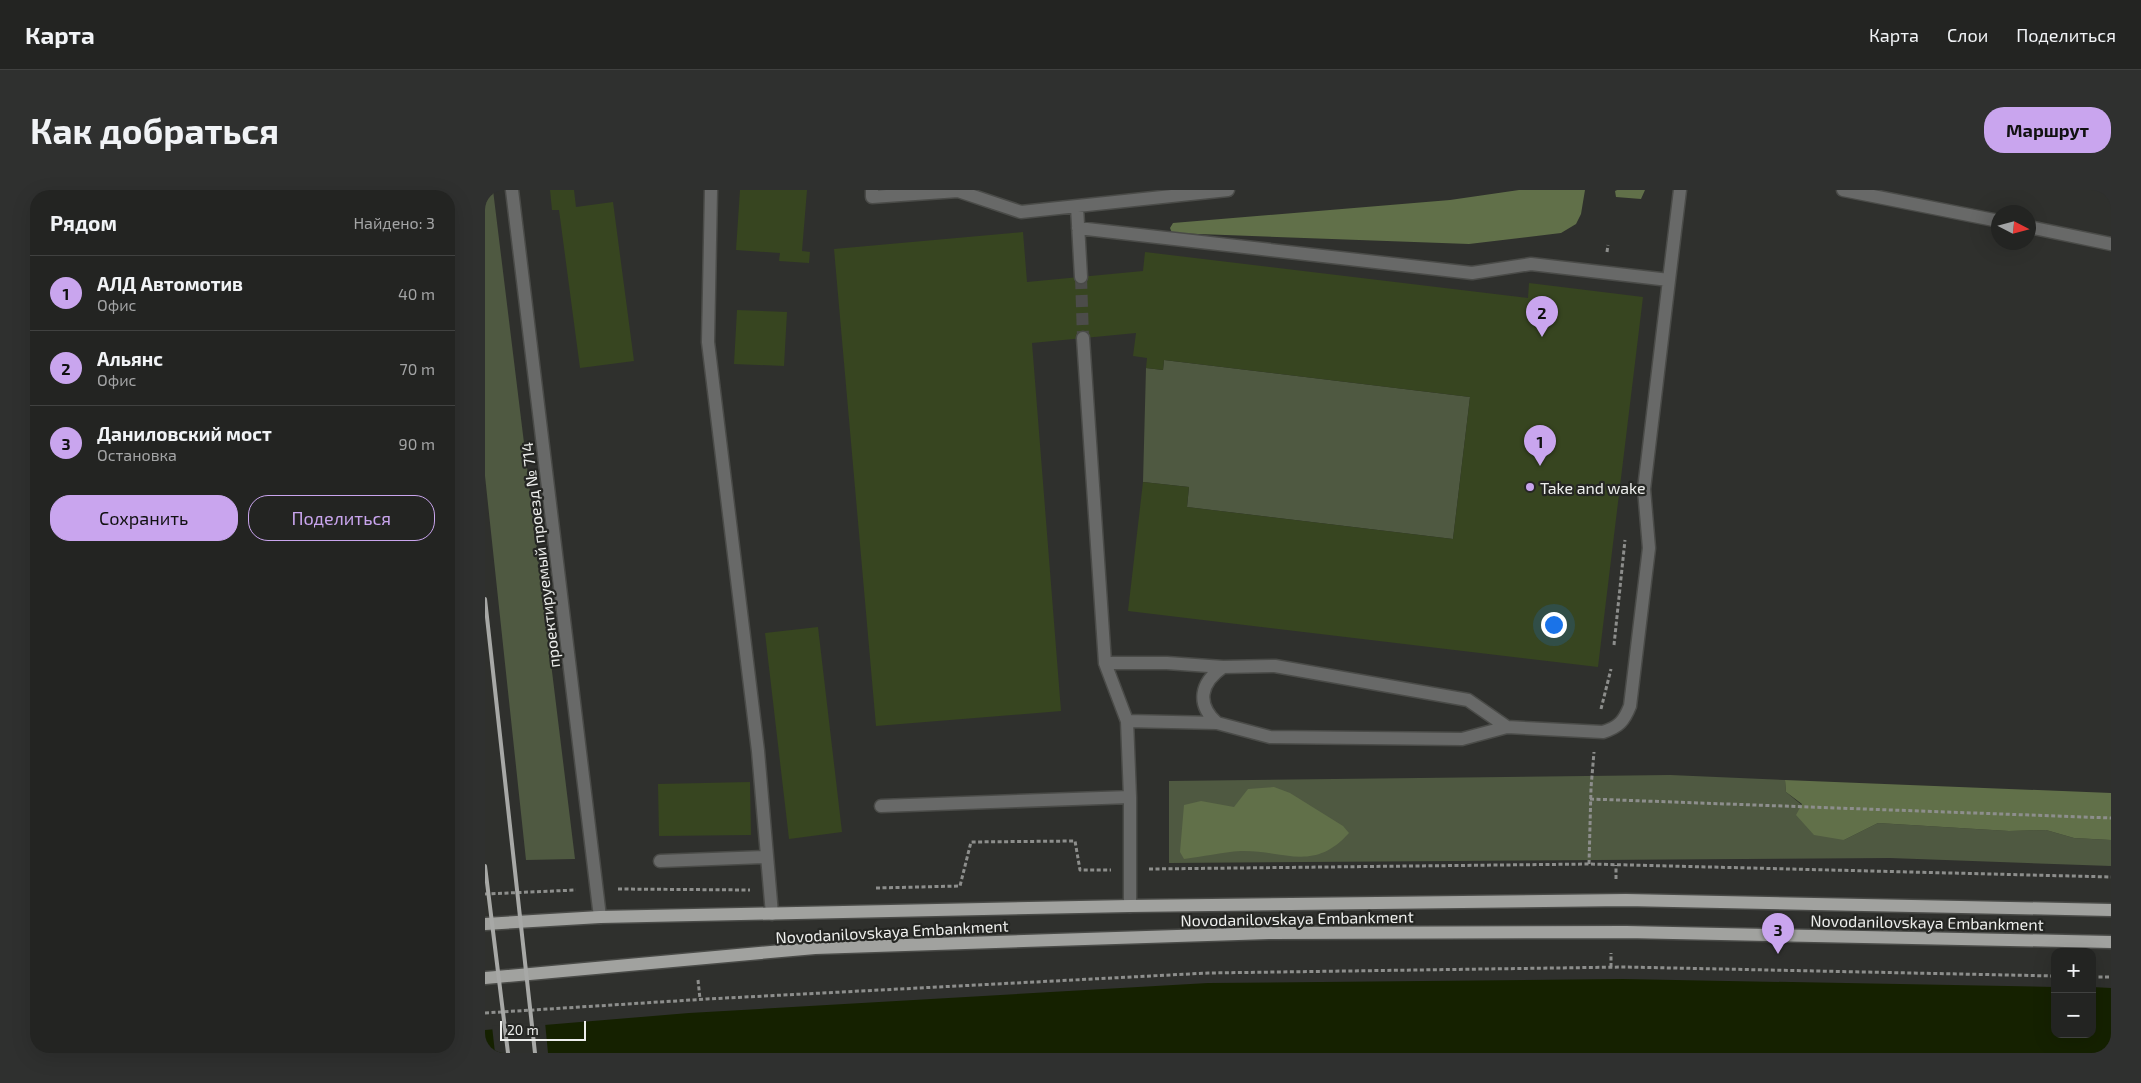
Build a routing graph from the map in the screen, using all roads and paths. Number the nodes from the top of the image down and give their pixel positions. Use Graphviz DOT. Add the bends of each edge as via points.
graph roads {
  1 [pos="512,190"];
  2 [pos="711,190"];
  3 [pos="872,190"];
  4 [pos="1228,190"];
  5 [pos="1680,190"];
  6 [pos="1843,190"];
  7 [pos="1077,207"];
  8 [pos="1991,219"];
  9 [pos="1078,228"];
  10 [pos="2036,228"];
  11 [pos="2111,244"];
  12 [pos="1081,277"];
  13 [pos="1669,280"];
  14 [pos="1083,338"];
  15 [pos="1626,536"];
  16 [pos="1613,650"];
  17 [pos="1612,660"];
  18 [pos="1105,663"];
  19 [pos="1223,667"];
  20 [pos="1611,669"];
  21 [pos="1127,721"];
  22 [pos="1217,724"];
  23 [pos="1507,727"];
  24 [pos="1594,752"];
  25 [pos="1130,798"];
  26 [pos="1591,799"];
  27 [pos="881,806"];
  28 [pos="2111,818"];
  29 [pos="767,857"];
  30 [pos="660,861"];
  31 [pos="1589,864"];
  32 [pos="1130,869"];
  33 [pos="2111,877"];
  34 [pos="875,888"];
  35 [pos="616,889"];
  36 [pos="576,890"];
  37 [pos="769,890"];
  38 [pos="485,894"];
  39 [pos="1130,906"];
  40 [pos="2111,910"];
  41 [pos="772,914"];
  42 [pos="600,917"];
  43 [pos="485,924"];
  44 [pos="2111,942"];
  45 [pos="2051,976"];
  46 [pos="2096,977"];
  47 [pos="2111,977"];
  48 [pos="485,978"];
  49 [pos="485,1013"];
  1 -- 42 [label="street, проектируемый проезд № 714"];
  2 -- 29 [label="street" via="708,342 758,751"];
  3 -- 7 [label="street" via="872,197 958,191 1021,212"];
  4 -- 7 [label="street"];
  5 -- 13 [label="street"];
  6 -- 8 [label="street"];
  7 -- 9 [label="street"];
  9 -- 12 [label="street"];
  9 -- 13 [label="street" via="1472,273 1531,264"];
  10 -- 11 [label="street"];
  13 -- 23 [label="street" via="1644,489 1649,548 1630,706 1625,720 1603,732"];
  14 -- 18 [label="street"];
  15 -- 16 [label="path"];
  17 -- 20 [label="path"];
  18 -- 19 [label="street"];
  18 -- 21 [label="street"];
  19 -- 22 [label="street" via="1207,682 1203,694 1209,716"];
  19 -- 23 [label="street" via="1275,666 1468,700"];
  21 -- 22 [label="street"];
  21 -- 25 [label="street"];
  22 -- 23 [label="street" via="1270,738 1462,739"];
  24 -- 26 [label="path"];
  25 -- 27 [label="street"];
  25 -- 32 [label="street"];
  26 -- 28 [label="path"];
  26 -- 31 [label="path"];
  29 -- 30 [label="street"];
  29 -- 37 [label="street"];
  31 -- 32 [label="path"];
  31 -- 33 [label="path"];
  32 -- 34 [label="path" via="1080,870 1075,841 971,842 960,886"];
  32 -- 39 [label="street"];
  35 -- 37 [label="path"];
  36 -- 38 [label="path"];
  37 -- 41 [label="street"];
  39 -- 40 [label="main road, Novodanilovskaya Embankment" via="1626,900"];
  39 -- 41 [label="main road, Novodanilovskaya Embankment"];
  41 -- 42 [label="main road, Novodanilovskaya Embankment"];
  42 -- 43 [label="main road, Novodanilovskaya Embankment"];
  44 -- 48 [label="main road, Novodanilovskaya Embankment" via="1626,932 1269,933 815,948"];
  45 -- 49 [label="path" via="1625,967 1208,973"];
  46 -- 47 [label="path"];
}
